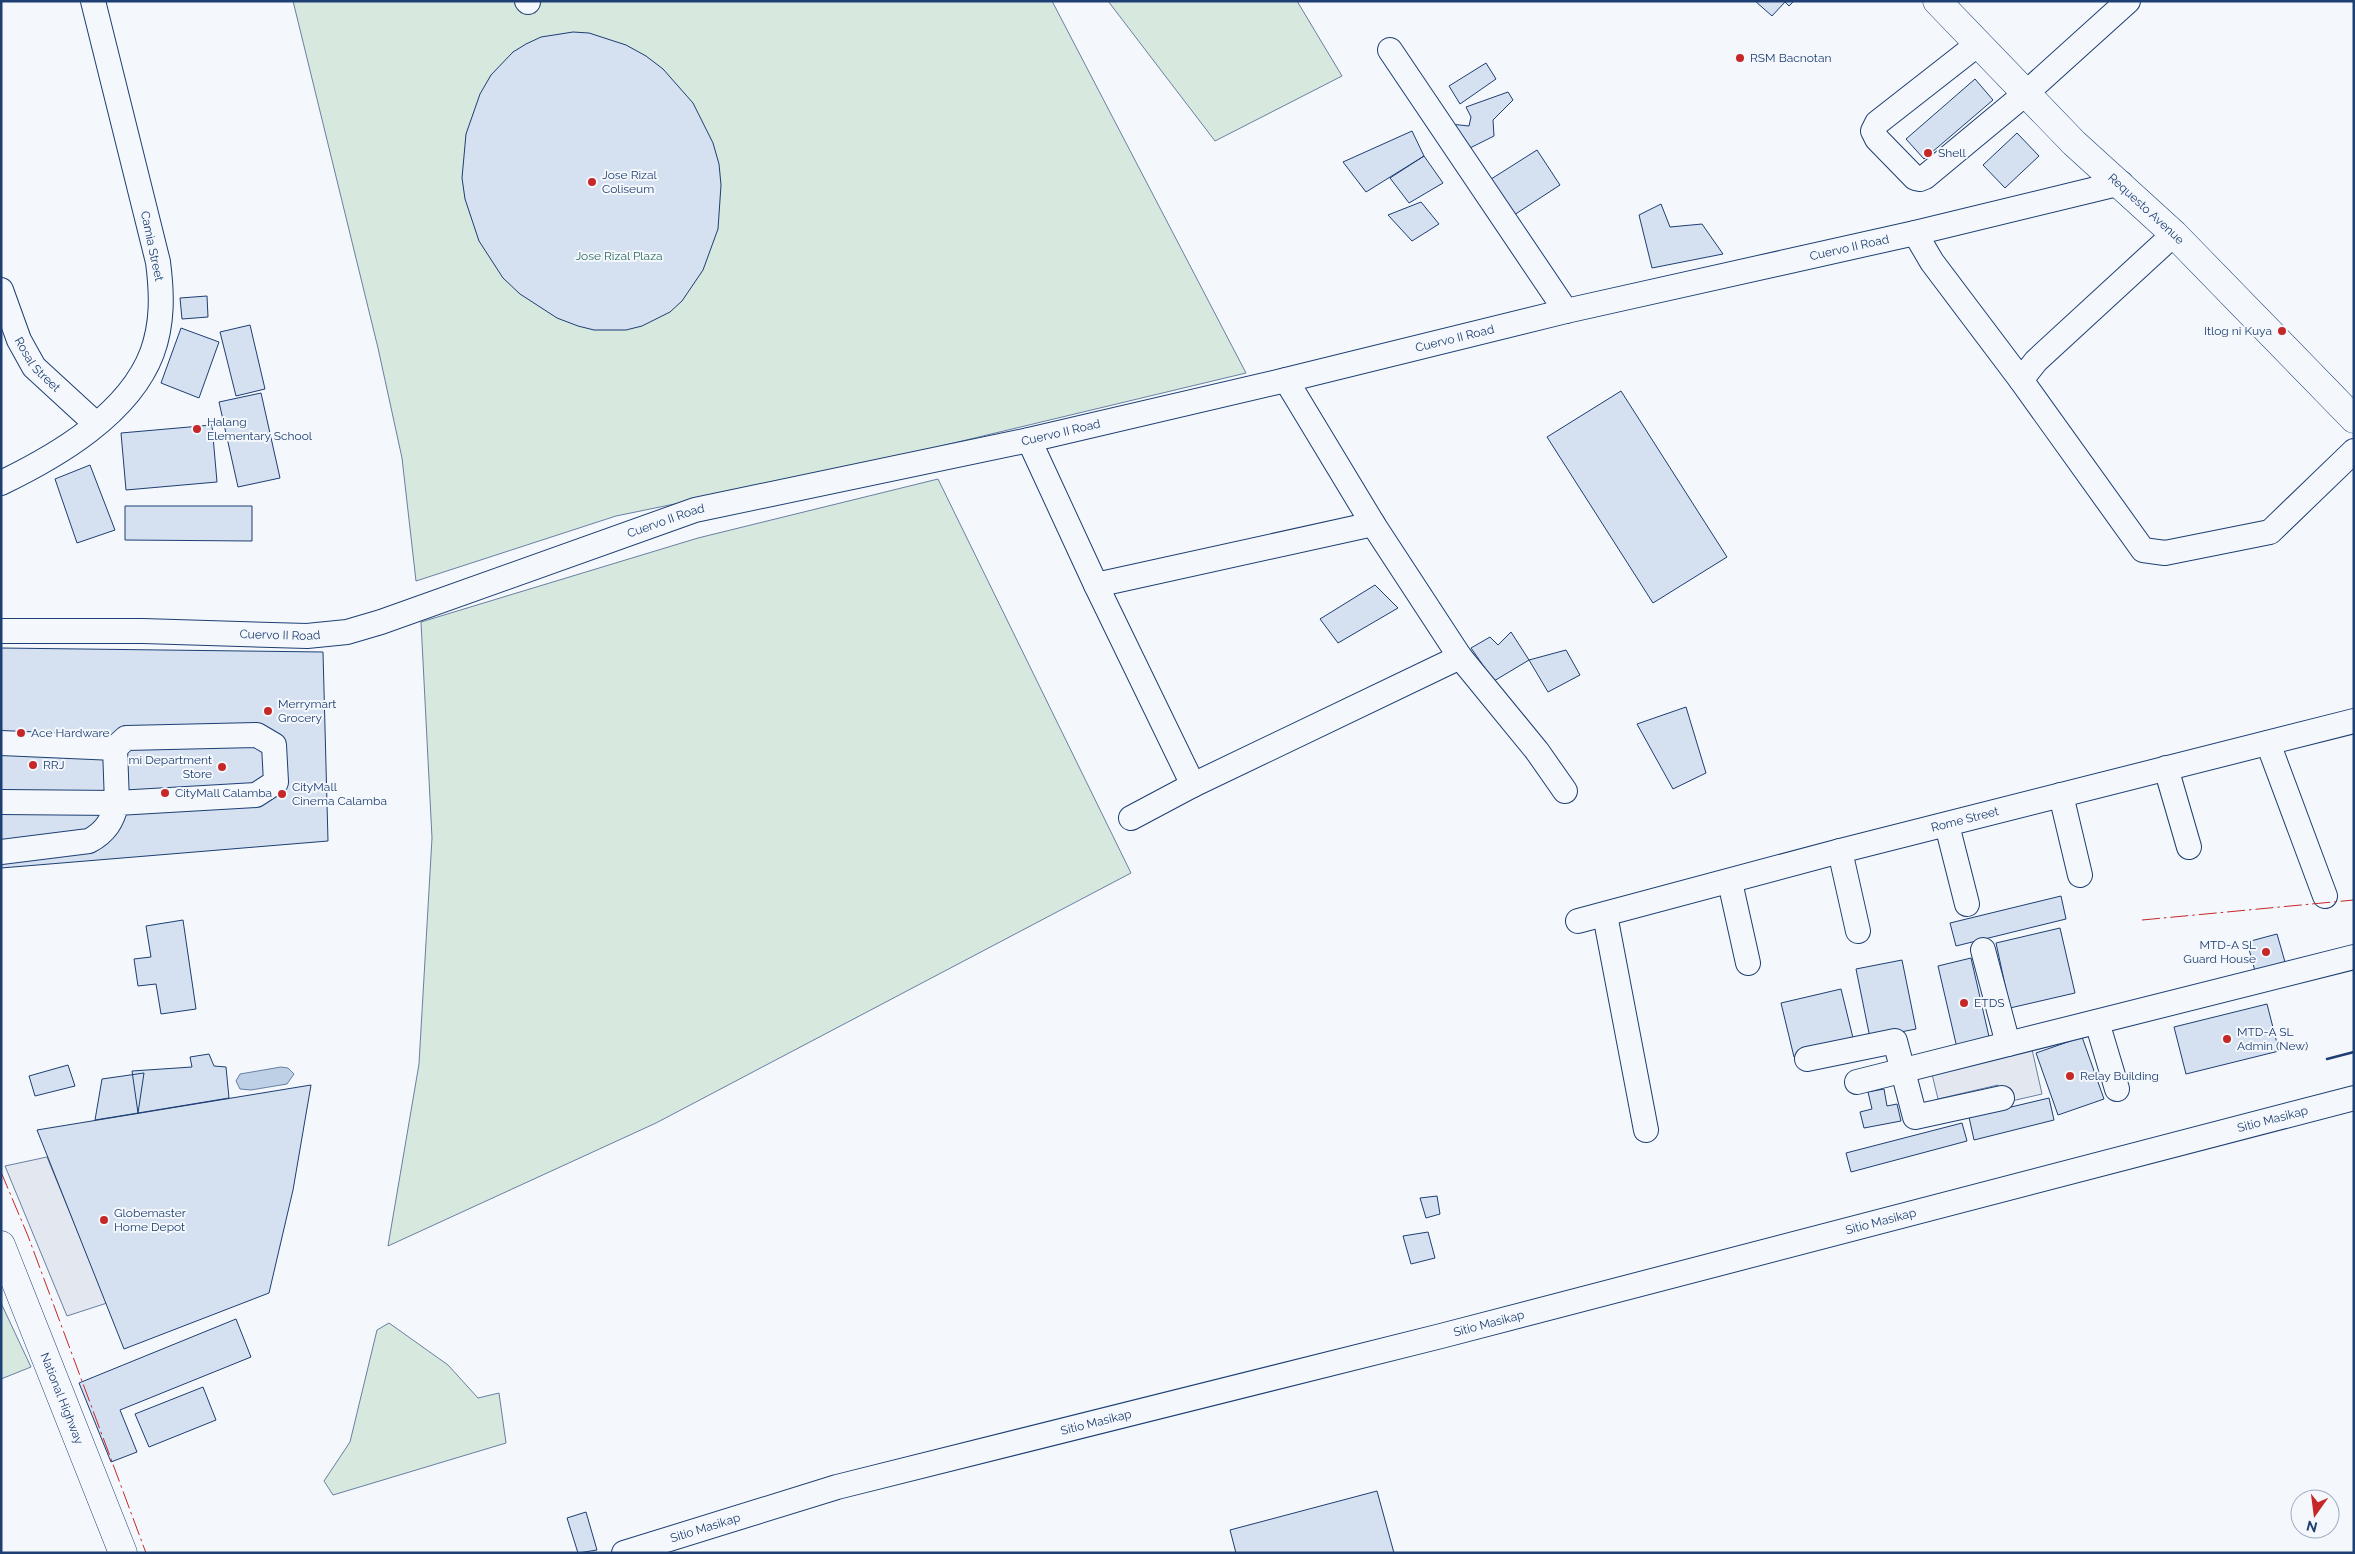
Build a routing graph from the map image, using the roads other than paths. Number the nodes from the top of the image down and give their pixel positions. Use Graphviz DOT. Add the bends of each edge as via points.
graph roads {
  1 [pos="93,1"];
  2 [pos="1937,1"];
  3 [pos="2128,1"];
  4 [pos="1978,44"];
  5 [pos="1390,50"];
  6 [pos="2025,94"];
  7 [pos="2121,184"];
  8 [pos="1915,233"];
  9 [pos="2174,234"];
  10 [pos="1,290"];
  11 [pos="1566,311"];
  12 [pos="1286,380"];
  13 [pos="2021,380"];
  14 [pos="2354,420"];
  15 [pos="96,424"];
  16 [pos="1029,440"];
  17 [pos="2354,451"];
  18 [pos="1,483"];
  19 [pos="1372,524"];
  20 [pos="1096,586"];
  21 [pos="1,631"];
  22 [pos="1460,657"];
  23 [pos="2354,721"];
  24 [pos="2268,742"];
  25 [pos="1,743"];
  26 [pos="115,748"];
  27 [pos="2166,768"];
  28 [pos="1193,785"];
  29 [pos="1565,791"];
  30 [pos="2061,795"];
  31 [pos="1,802"];
  32 [pos="117,803"];
  33 [pos="1131,818"];
  34 [pos="1946,825"];
  35 [pos="2188,847"];
  36 [pos="1840,851"];
  37 [pos="1,852"];
  38 [pos="2080,875"];
  39 [pos="1730,882"];
  40 [pos="2325,896"];
  41 [pos="1967,904"];
  42 [pos="1604,916"];
  43 [pos="1578,921"];
  44 [pos="1858,931"];
  45 [pos="1983,950"];
  46 [pos="2354,957"];
  47 [pos="1748,963"];
  48 [pos="2097,1022"];
  49 [pos="2008,1044"];
  50 [pos="1807,1059"];
  51 [pos="1903,1071"];
  52 [pos="1857,1082"];
  53 [pos="2117,1089"];
  54 [pos="2002,1098"];
  55 [pos="2354,1098"];
  56 [pos="1646,1130"];
  57 [pos="1,1245"];
  58 [pos="123,1553"];
  59 [pos="624,1553"];
  1 -- 15 [label="street, Camia Street" via="158,262 162,292 160,323 152,353 140,377"];
  2 -- 4 [label="main road, Requesto Avenue"];
  3 -- 6 [label="street"];
  4 -- 6 [label="main road, Requesto Avenue"];
  4 -- 6 [label="street" via="1877,123 1872,131 1876,139 1920,180"];
  5 -- 11 [label="street"];
  6 -- 7 [label="main road, Requesto Avenue"];
  7 -- 8 [label="street, Cuervo II Road"];
  7 -- 9 [label="main road, Requesto Avenue"];
  8 -- 11 [label="street, Cuervo II Road"];
  8 -- 13 [label="street" via="1932,262"];
  9 -- 13 [label="street" via="2036,362"];
  9 -- 14 [label="main road, Requesto Avenue"];
  10 -- 15 [label="street, Rosal Street" via="18,340 34,367"];
  11 -- 12 [label="street, Cuervo II Road"];
  12 -- 16 [label="street, Cuervo II Road"];
  12 -- 19 [label="street"];
  13 -- 17 [label="street" via="2143,550 2165,553 2270,532"];
  15 -- 18 [label="street, Camia Street" via="68,447"];
  16 -- 20 [label="street"];
  16 -- 21 [label="street, Cuervo II Road" via="695,510 347,632 306,636"];
  19 -- 20 [label="street"];
  19 -- 22 [label="street"];
  20 -- 28 [label="street"];
  22 -- 28 [label="street"];
  22 -- 29 [label="street" via="1537,751"];
  23 -- 24 [label="street, Rome Street"];
  24 -- 27 [label="street, Rome Street"];
  24 -- 40 [label="street"];
  25 -- 26 [label="street"];
  26 -- 32 [label="street"];
  26 -- 32 [label="street" via="126,738 257,736 274,745 276,782 256,795"];
  27 -- 30 [label="street, Rome Street"];
  27 -- 35 [label="street"];
  28 -- 33 [label="street"];
  30 -- 34 [label="street, Rome Street"];
  30 -- 38 [label="street"];
  31 -- 32 [label="street"];
  32 -- 37 [label="street" via="112,821 102,834 89,841"];
  34 -- 36 [label="street, Rome Street"];
  34 -- 41 [label="street"];
  36 -- 39 [label="street, Rome Street"];
  36 -- 44 [label="street"];
  39 -- 42 [label="street, Rome Street"];
  39 -- 47 [label="street"];
  42 -- 43 [label="street, Rome Street"];
  42 -- 56 [label="street"];
  45 -- 49 [label="street"];
  46 -- 48 [label="street"];
  48 -- 49 [label="street"];
  48 -- 53 [label="street"];
  49 -- 51 [label="street"];
  50 -- 51 [label="street" via="1895,1041"];
  51 -- 52 [label="street"];
  51 -- 54 [label="street" via="1915,1117"];
  55 -- 59 [label="street, Sitio Masikap" via="1441,1336 837,1487"];
  57 -- 58 [label="main road, National Highway"];
}
